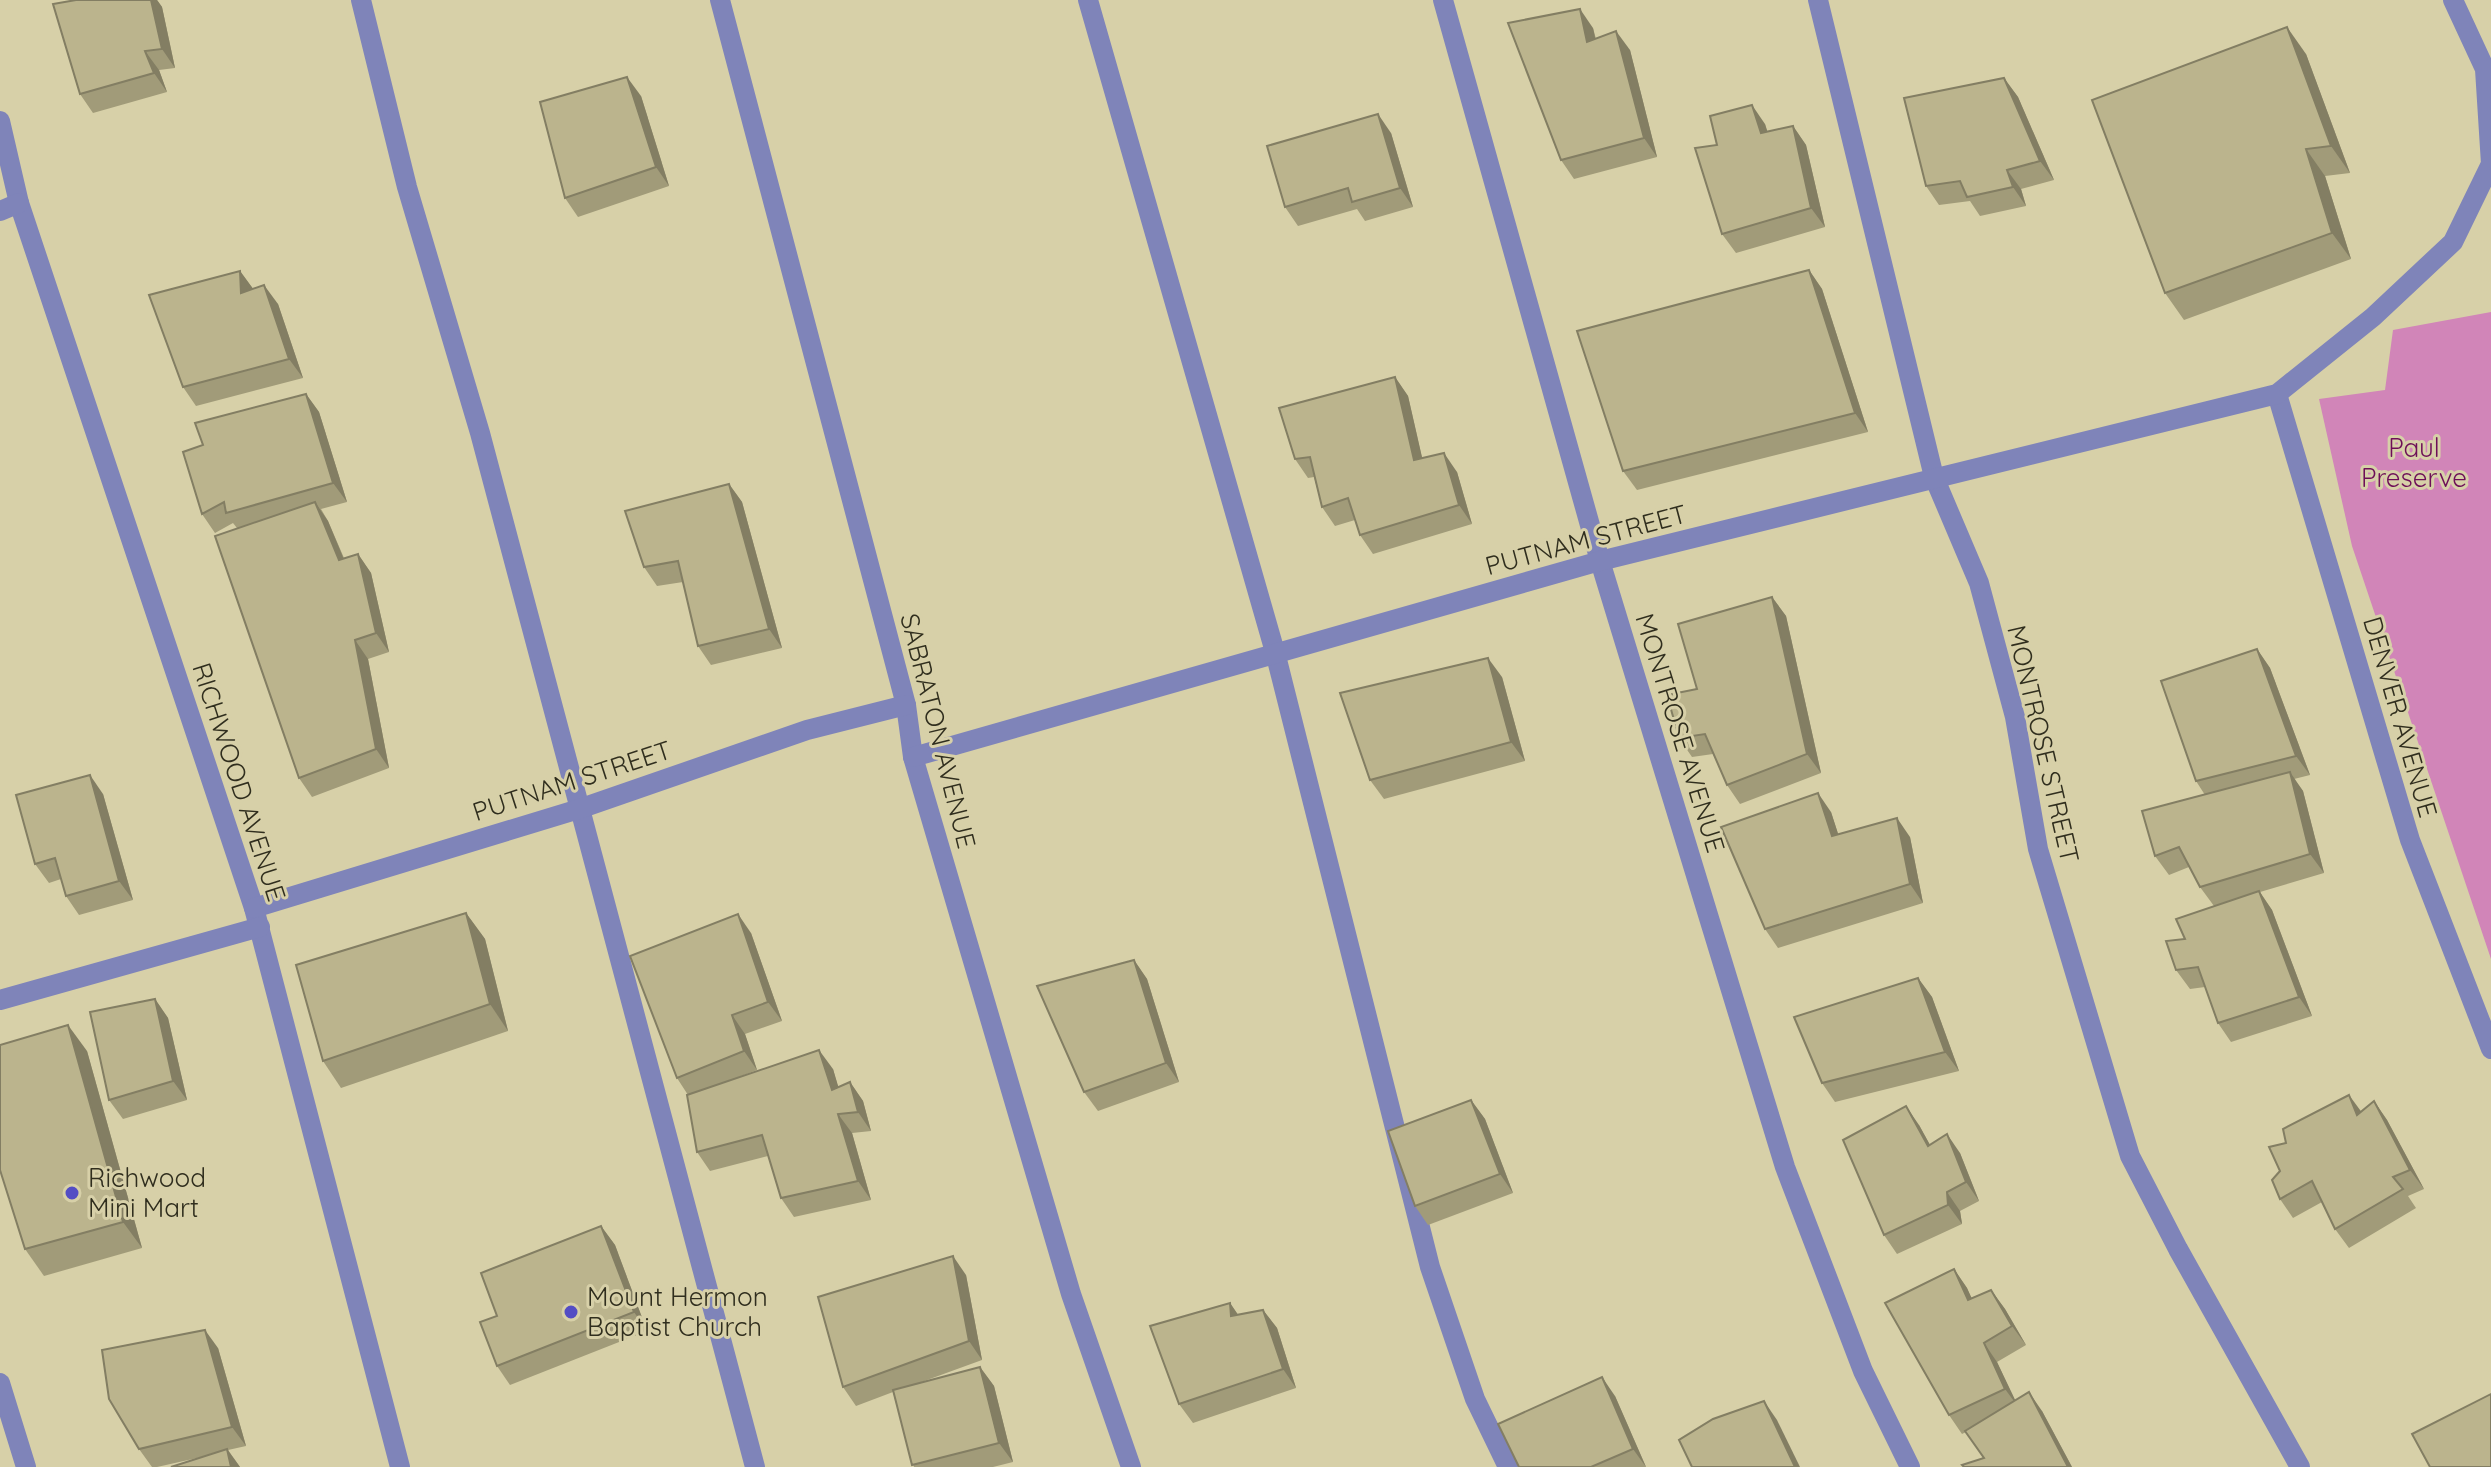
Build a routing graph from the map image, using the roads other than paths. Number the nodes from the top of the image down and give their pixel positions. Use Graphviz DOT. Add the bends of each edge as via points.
graph roads {
  1 [pos="361,0"];
  2 [pos="720,0"];
  3 [pos="1088,0"];
  4 [pos="1443,0"];
  5 [pos="1818,0"];
  6 [pos="2453,0"];
  7 [pos="0,121"];
  8 [pos="10,207"];
  9 [pos="2277,394"];
  10 [pos="1934,477"];
  11 [pos="1600,561"];
  12 [pos="1275,652"];
  13 [pos="906,705"];
  14 [pos="913,757"];
  15 [pos="579,809"];
  16 [pos="257,918"];
  17 [pos="0,1000"];
  18 [pos="2491,1049"];
  19 [pos="0,1383"];
  20 [pos="26,1467"];
  21 [pos="400,1467"];
  22 [pos="755,1467"];
  23 [pos="1131,1467"];
  24 [pos="1508,1467"];
  25 [pos="1910,1467"];
  26 [pos="2300,1467"];
  1 -- 15 [label="street" via="407,187 480,433"];
  2 -- 13 [label="street, SABRATON AVENUE"];
  3 -- 12 [label="street"];
  4 -- 11 [label="street, MONTROSE AVENUE"];
  5 -- 10 [label="street, MONTROSE STREET"];
  6 -- 9 [label="street" via="2485,69 2491,164 2453,242 2373,317"];
  7 -- 8 [label="street, RICHWOOD AVENUE"];
  8 -- 16 [label="street, RICHWOOD AVENUE"];
  9 -- 10 [label="street, PUTNAM STREET"];
  9 -- 18 [label="street, DENVER AVENUE" via="2410,840"];
  10 -- 11 [label="street, PUTNAM STREET"];
  10 -- 26 [label="street, MONTROSE STREET" via="1979,583 2015,717 2038,849 2130,1156"];
  11 -- 12 [label="street, PUTNAM STREET"];
  11 -- 25 [label="street, MONTROSE AVENUE" via="1785,1167 1863,1371"];
  12 -- 14 [label="street, PUTNAM STREET"];
  12 -- 24 [label="street" via="1430,1267 1475,1399"];
  13 -- 14 [label="street, SABRATON AVENUE"];
  13 -- 15 [label="street, PUTNAM STREET" via="807,730"];
  14 -- 23 [label="street, SABRATON AVENUE" via="1071,1294"];
  15 -- 16 [label="street, PUTNAM STREET"];
  15 -- 22 [label="street"];
  16 -- 17 [label="street, PUTNAM STREET"];
  16 -- 21 [label="street, RICHWOOD AVENUE"];
  19 -- 20 [label="street"];
}
